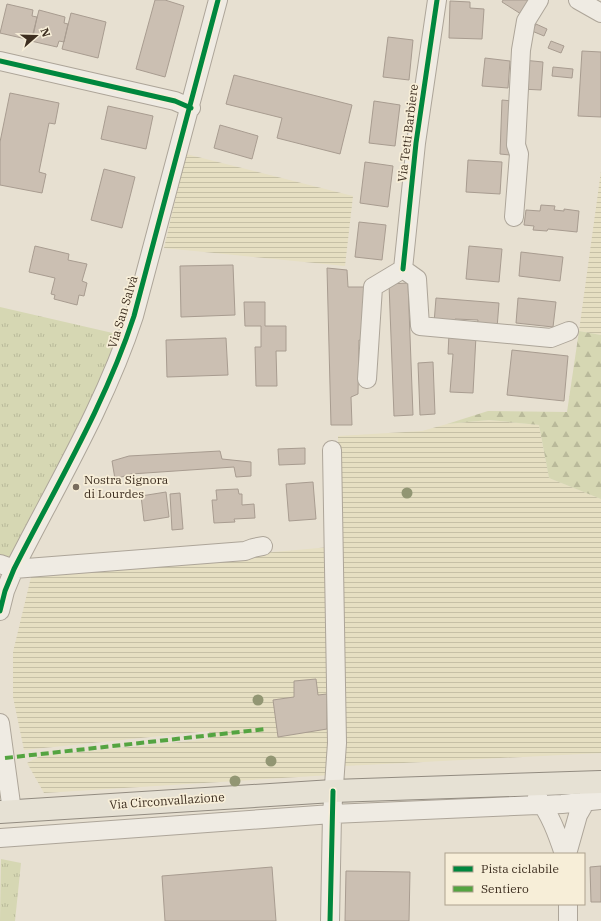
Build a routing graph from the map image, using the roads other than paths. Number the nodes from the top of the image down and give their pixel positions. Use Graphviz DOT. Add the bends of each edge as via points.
graph roads {
  1 [pos="218,0"];
  2 [pos="437,0"];
  3 [pos="539,0"];
  4 [pos="578,0"];
  5 [pos="601,14"];
  6 [pos="0,61"];
  7 [pos="191,108"];
  8 [pos="514,218"];
  9 [pos="403,269"];
  10 [pos="569,331"];
  11 [pos="368,379"];
  12 [pos="332,450"];
  13 [pos="263,546"];
  14 [pos="7,566"];
  15 [pos="0,611"];
  16 [pos="0,723"];
  17 [pos="528,785"];
  18 [pos="333,791"];
  19 [pos="596,791"];
  20 [pos="544,805"];
  21 [pos="6,811"];
  22 [pos="332,814"];
  23 [pos="0,838"];
  24 [pos="565,853"];
  25 [pos="565,853"];
  26 [pos="568,905"];
  27 [pos="330,921"];
  28 [pos="568,921"];
  1 -- 7 [label="street, Via San Salvà"];
  2 -- 9 [label="street, Via Tetti Barbiere" via="416,143"];
  3 -- 8 [label="street" via="526,21 521,50 516,145 519,154"];
  4 -- 5 [label="street"];
  6 -- 7 [label="street" via="175,101"];
  7 -- 14 [label="street, Via San Salvà" via="125,345 102,397"];
  9 -- 10 [label="street" via="417,279 420,326 551,338"];
  9 -- 11 [label="street" via="373,287"];
  12 -- 18 [label="street" via="336,743"];
  13 -- 14 [label="street" via="245,551"];
  14 -- 15 [label="street, Via San Salvà"];
  16 -- 21 [label="street"];
  17 -- 18 [label="main road, Via Circonvallazione"];
  17 -- 19 [label="main road, Via Circonvallazione"];
  17 -- 20 [label="street"];
  18 -- 21 [label="main road, Via Circonvallazione"];
  18 -- 22 [label="street"];
  19 -- 20 [label="street"];
  19 -- 24 [label="street" via="578,815"];
  20 -- 22 [label="street"];
  20 -- 25 [label="street"];
  22 -- 23 [label="street"];
  22 -- 27 [label="street"];
  26 -- 28 [label="street"];
}
